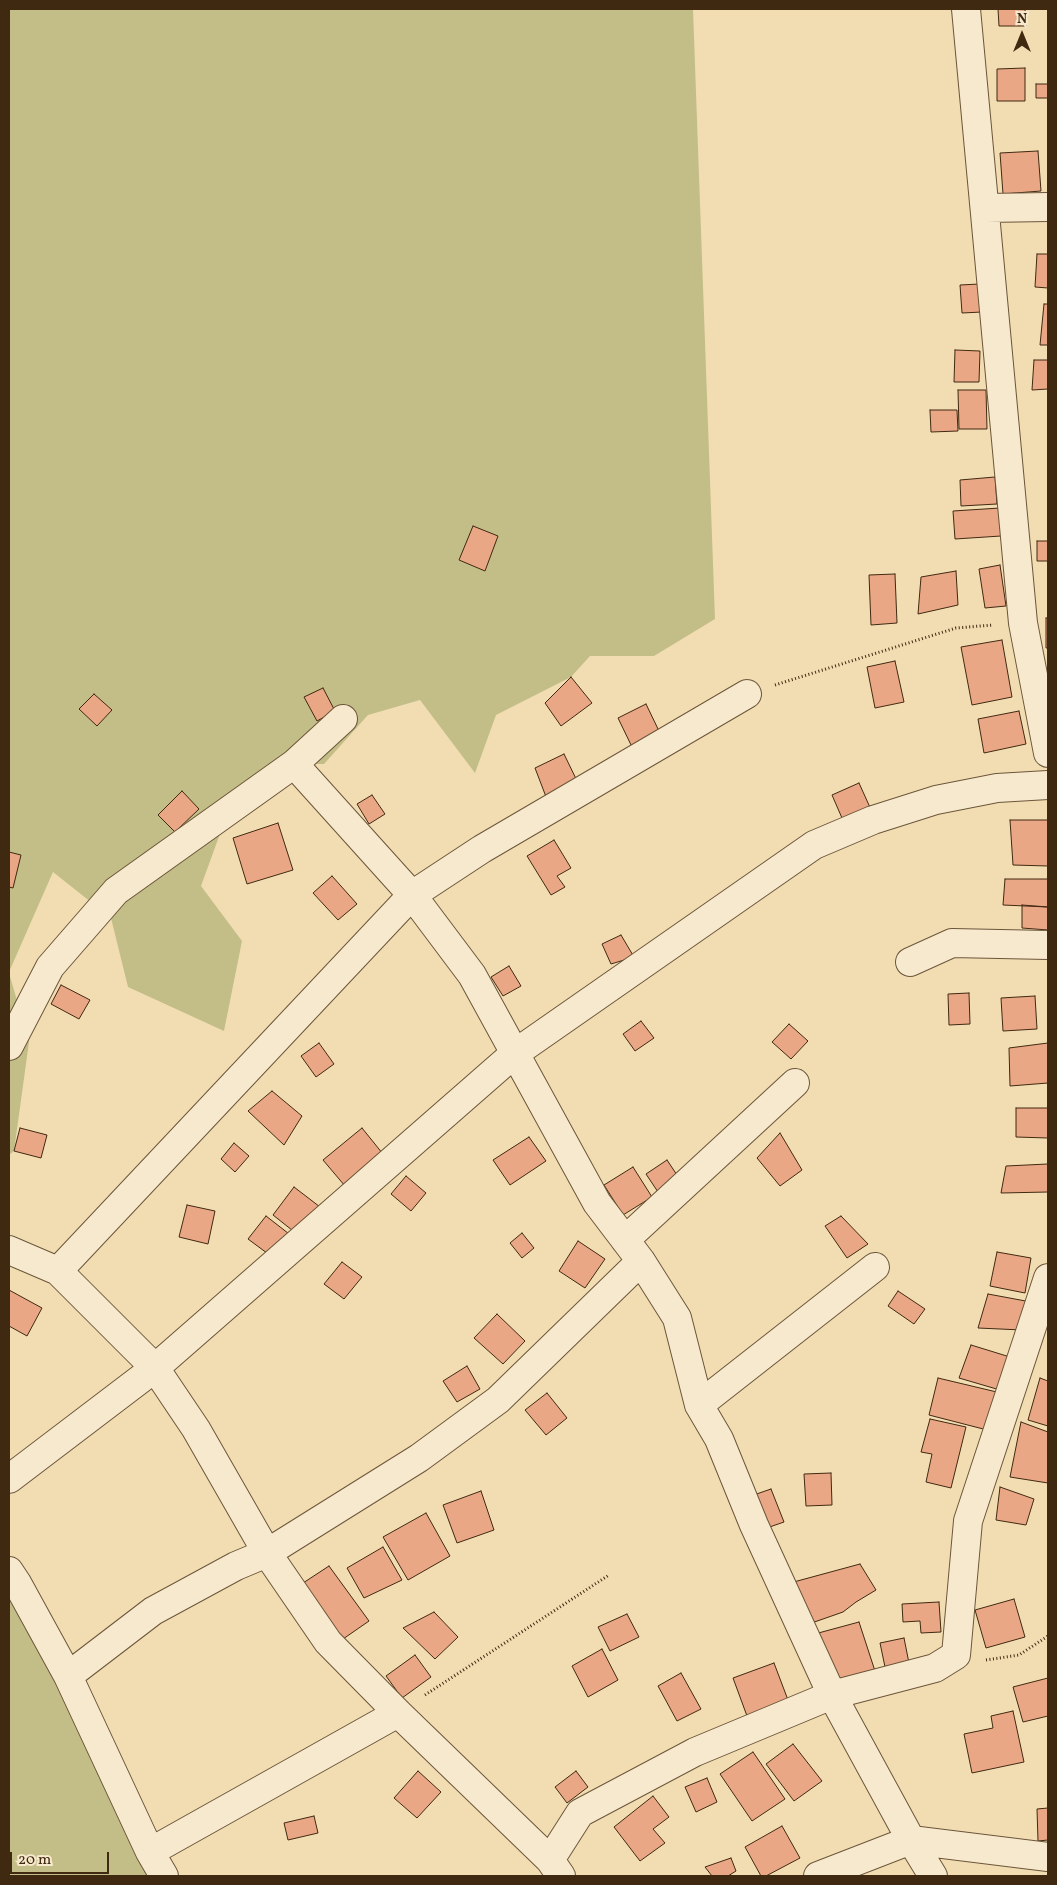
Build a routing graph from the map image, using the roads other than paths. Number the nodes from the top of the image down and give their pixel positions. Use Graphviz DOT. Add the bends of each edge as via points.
graph roads {
  1 [pos="966,9"];
  2 [pos="1048,207"];
  3 [pos="986,208"];
  4 [pos="747,694"];
  5 [pos="342,719"];
  6 [pos="1048,753"];
  7 [pos="294,764"];
  8 [pos="1048,784"];
  9 [pos="412,895"];
  10 [pos="1048,945"];
  11 [pos="910,962"];
  12 [pos="9,1046"];
  13 [pos="514,1054"];
  14 [pos="795,1083"];
  15 [pos="9,1250"];
  16 [pos="633,1250"];
  17 [pos="875,1267"];
  18 [pos="58,1272"];
  19 [pos="1048,1278"];
  20 [pos="155,1368"];
  21 [pos="700,1405"];
  22 [pos="9,1479"];
  23 [pos="268,1552"];
  24 [pos="9,1571"];
  25 [pos="68,1676"];
  26 [pos="832,1695"];
  27 [pos="398,1713"];
  28 [pos="911,1840"];
  29 [pos="150,1852"];
  30 [pos="1048,1857"];
  31 [pos="556,1868"];
  32 [pos="164,1876"];
  33 [pos="818,1876"];
  34 [pos="933,1876"];
  1 -- 3 [label="street"];
  2 -- 3 [label="street"];
  3 -- 6 [label="street" via="1023,623"];
  4 -- 9 [label="street" via="482,848"];
  5 -- 7 [label="street"];
  7 -- 9 [label="street"];
  7 -- 12 [label="street" via="116,891 50,967"];
  8 -- 13 [label="street" via="996,788 936,800 872,820 814,845"];
  9 -- 13 [label="street" via="472,975"];
  9 -- 18 [label="street"];
  10 -- 11 [label="street" via="952,943"];
  13 -- 16 [label="street" via="597,1203"];
  13 -- 20 [label="street"];
  14 -- 16 [label="street"];
  15 -- 18 [label="street"];
  16 -- 21 [label="street" via="677,1318"];
  16 -- 23 [label="street" via="498,1400 419,1458"];
  17 -- 21 [label="street"];
  18 -- 20 [label="street"];
  19 -- 26 [label="street" via="968,1521 956,1655 935,1668"];
  20 -- 22 [label="street"];
  20 -- 23 [label="street" via="196,1429"];
  21 -- 26 [label="street"];
  23 -- 25 [label="street" via="153,1611"];
  23 -- 27 [label="street" via="328,1642"];
  24 -- 25 [label="street"];
  25 -- 29 [label="street"];
  26 -- 28 [label="street"];
  26 -- 31 [label="street" via="695,1752 580,1813"];
  27 -- 29 [label="street"];
  27 -- 31 [label="street"];
  28 -- 30 [label="street"];
  28 -- 33 [label="street"];
  28 -- 34 [label="street"];
  29 -- 32 [label="street"];
}
